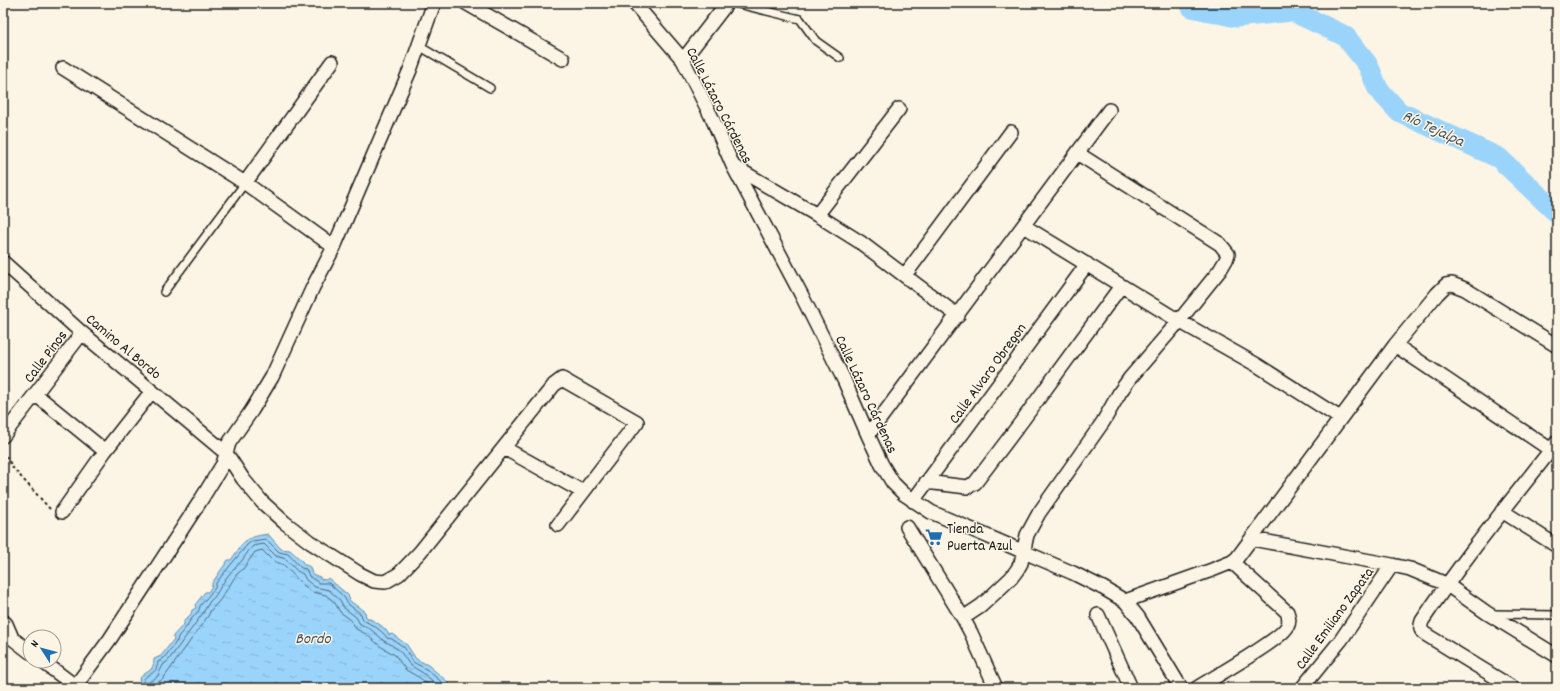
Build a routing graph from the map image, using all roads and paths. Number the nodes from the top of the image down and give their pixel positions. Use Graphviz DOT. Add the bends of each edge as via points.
graph roads {
  1 [pos="434,3"];
  2 [pos="466,3"];
  3 [pos="634,3"];
  4 [pos="727,3"];
  5 [pos="734,3"];
  6 [pos="419,46"];
  7 [pos="840,58"];
  8 [pos="564,59"];
  9 [pos="682,60"];
  10 [pos="332,62"];
  11 [pos="63,68"];
  12 [pos="490,88"];
  13 [pos="899,109"];
  14 [pos="1109,110"];
  15 [pos="1011,132"];
  16 [pos="1077,153"];
  17 [pos="733,166"];
  18 [pos="246,183"];
  19 [pos="817,215"];
  20 [pos="1024,226"];
  21 [pos="334,247"];
  22 [pos="3,262"];
  23 [pos="1086,264"];
  24 [pos="905,275"];
  25 [pos="1121,286"];
  26 [pos="164,292"];
  27 [pos="958,316"];
  28 [pos="1179,321"];
  29 [pos="82,333"];
  30 [pos="1395,345"];
  31 [pos="1557,346"];
  32 [pos="152,391"];
  33 [pos="35,394"];
  34 [pos="1340,418"];
  35 [pos="868,435"];
  36 [pos="3,436"];
  37 [pos="1554,446"];
  38 [pos="504,448"];
  39 [pos="3,451"];
  40 [pos="105,451"];
  41 [pos="226,453"];
  42 [pos="926,482"];
  43 [pos="583,492"];
  44 [pos="913,501"];
  45 [pos="1502,511"];
  46 [pos="62,512"];
  47 [pos="558,525"];
  48 [pos="907,527"];
  49 [pos="1252,539"];
  50 [pos="1557,546"];
  51 [pos="1024,552"];
  52 [pos="1232,562"];
  53 [pos="1392,565"];
  54 [pos="1446,584"];
  55 [pos="1124,601"];
  56 [pos="1487,613"];
  57 [pos="1098,615"];
  58 [pos="1557,615"];
  59 [pos="963,618"];
  60 [pos="3,621"];
  61 [pos="22,646"];
  62 [pos="1557,656"];
  63 [pos="52,669"];
  64 [pos="74,687"];
  65 [pos="996,688"];
  66 [pos="1131,688"];
  67 [pos="1181,688"];
  68 [pos="1197,688"];
  69 [pos="1302,688"];
  70 [pos="1513,688"];
  1 -- 6 [label="street"];
  2 -- 8 [label="street"];
  3 -- 9 [label="street, Calle Lázaro Cárdenas"];
  4 -- 9 [label="street"];
  5 -- 7 [label="lane" via="800,19 816,40"];
  6 -- 12 [label="lane"];
  6 -- 21 [label="street"];
  9 -- 17 [label="street, Calle Lázaro Cárdenas"];
  10 -- 18 [label="street"];
  11 -- 18 [label="street"];
  13 -- 19 [label="street"];
  14 -- 16 [label="street"];
  15 -- 24 [label="street"];
  16 -- 20 [label="street"];
  16 -- 28 [label="street" via="1220,244 1228,254 1220,270"];
  17 -- 19 [label="street"];
  17 -- 35 [label="street, Calle Lázaro Cárdenas" via="805,301"];
  18 -- 21 [label="street"];
  18 -- 26 [label="lane"];
  19 -- 24 [label="street"];
  20 -- 23 [label="street"];
  20 -- 27 [label="street"];
  21 -- 41 [label="street" via="272,377 229,443"];
  22 -- 29 [label="street, Camino Al Bordo"];
  23 -- 25 [label="street"];
  23 -- 42 [label="street, Calle Alvaro Obregon"];
  24 -- 27 [label="street"];
  25 -- 28 [label="street"];
  25 -- 42 [label="street" via="975,483 967,487"];
  27 -- 35 [label="street"];
  28 -- 34 [label="street" via="1256,365"];
  28 -- 51 [label="street" via="1120,392 1103,422 1039,513 1027,535"];
  29 -- 32 [label="street, Camino Al Bordo"];
  29 -- 33 [label="street, Calle Pinos"];
  30 -- 31 [label="street" via="1437,294 1446,285 1452,284 1465,289"];
  30 -- 34 [label="street"];
  30 -- 37 [label="street"];
  32 -- 40 [label="street"];
  32 -- 41 [label="street, Camino Al Bordo"];
  33 -- 36 [label="street, Calle Pinos"];
  33 -- 40 [label="street"];
  34 -- 49 [label="street"];
  35 -- 44 [label="street, Calle Lázaro Cárdenas" via="893,483"];
  37 -- 45 [label="street"];
  38 -- 41 [label="street, Camino Al Bordo" via="420,552 399,574 385,582 374,581 360,574 284,522 262,502"];
  38 -- 43 [label="street"];
  38 -- 43 [label="street, Camino Al Bordo" via="562,379 637,422"];
  39 -- 46 [label="path" via="13,468 55,514"];
  40 -- 46 [label="street"];
  41 -- 64 [label="street" via="223,464 188,521 114,633"];
  42 -- 44 [label="street, Calle Alvaro Obregon"];
  43 -- 47 [label="street"];
  44 -- 51 [label="street, Calle Lázaro Cárdenas" via="931,512"];
  45 -- 50 [label="street"];
  45 -- 54 [label="street"];
  48 -- 59 [label="street"];
  49 -- 52 [label="street"];
  49 -- 53 [label="street"];
  51 -- 55 [label="street, Calle Lázaro Cárdenas" via="1104,588"];
  51 -- 59 [label="street" via="1021,563 1011,578 981,606"];
  52 -- 55 [label="street"];
  52 -- 68 [label="street" via="1287,612 1287,627 1265,645"];
  53 -- 54 [label="street" via="1410,569"];
  53 -- 69 [label="street, Calle Emiliano Zapata" via="1341,640"];
  54 -- 56 [label="street"];
  54 -- 70 [label="street" via="1422,621 1422,632"];
  55 -- 67 [label="street, Calle Lázaro Cárdenas" via="1138,617"];
  56 -- 58 [label="lane"];
  56 -- 62 [label="street"];
  57 -- 66 [label="street"];
  59 -- 65 [label="street"];
  60 -- 61 [label="street" via="12,638"];
  63 -- 64 [label="street"];
}
